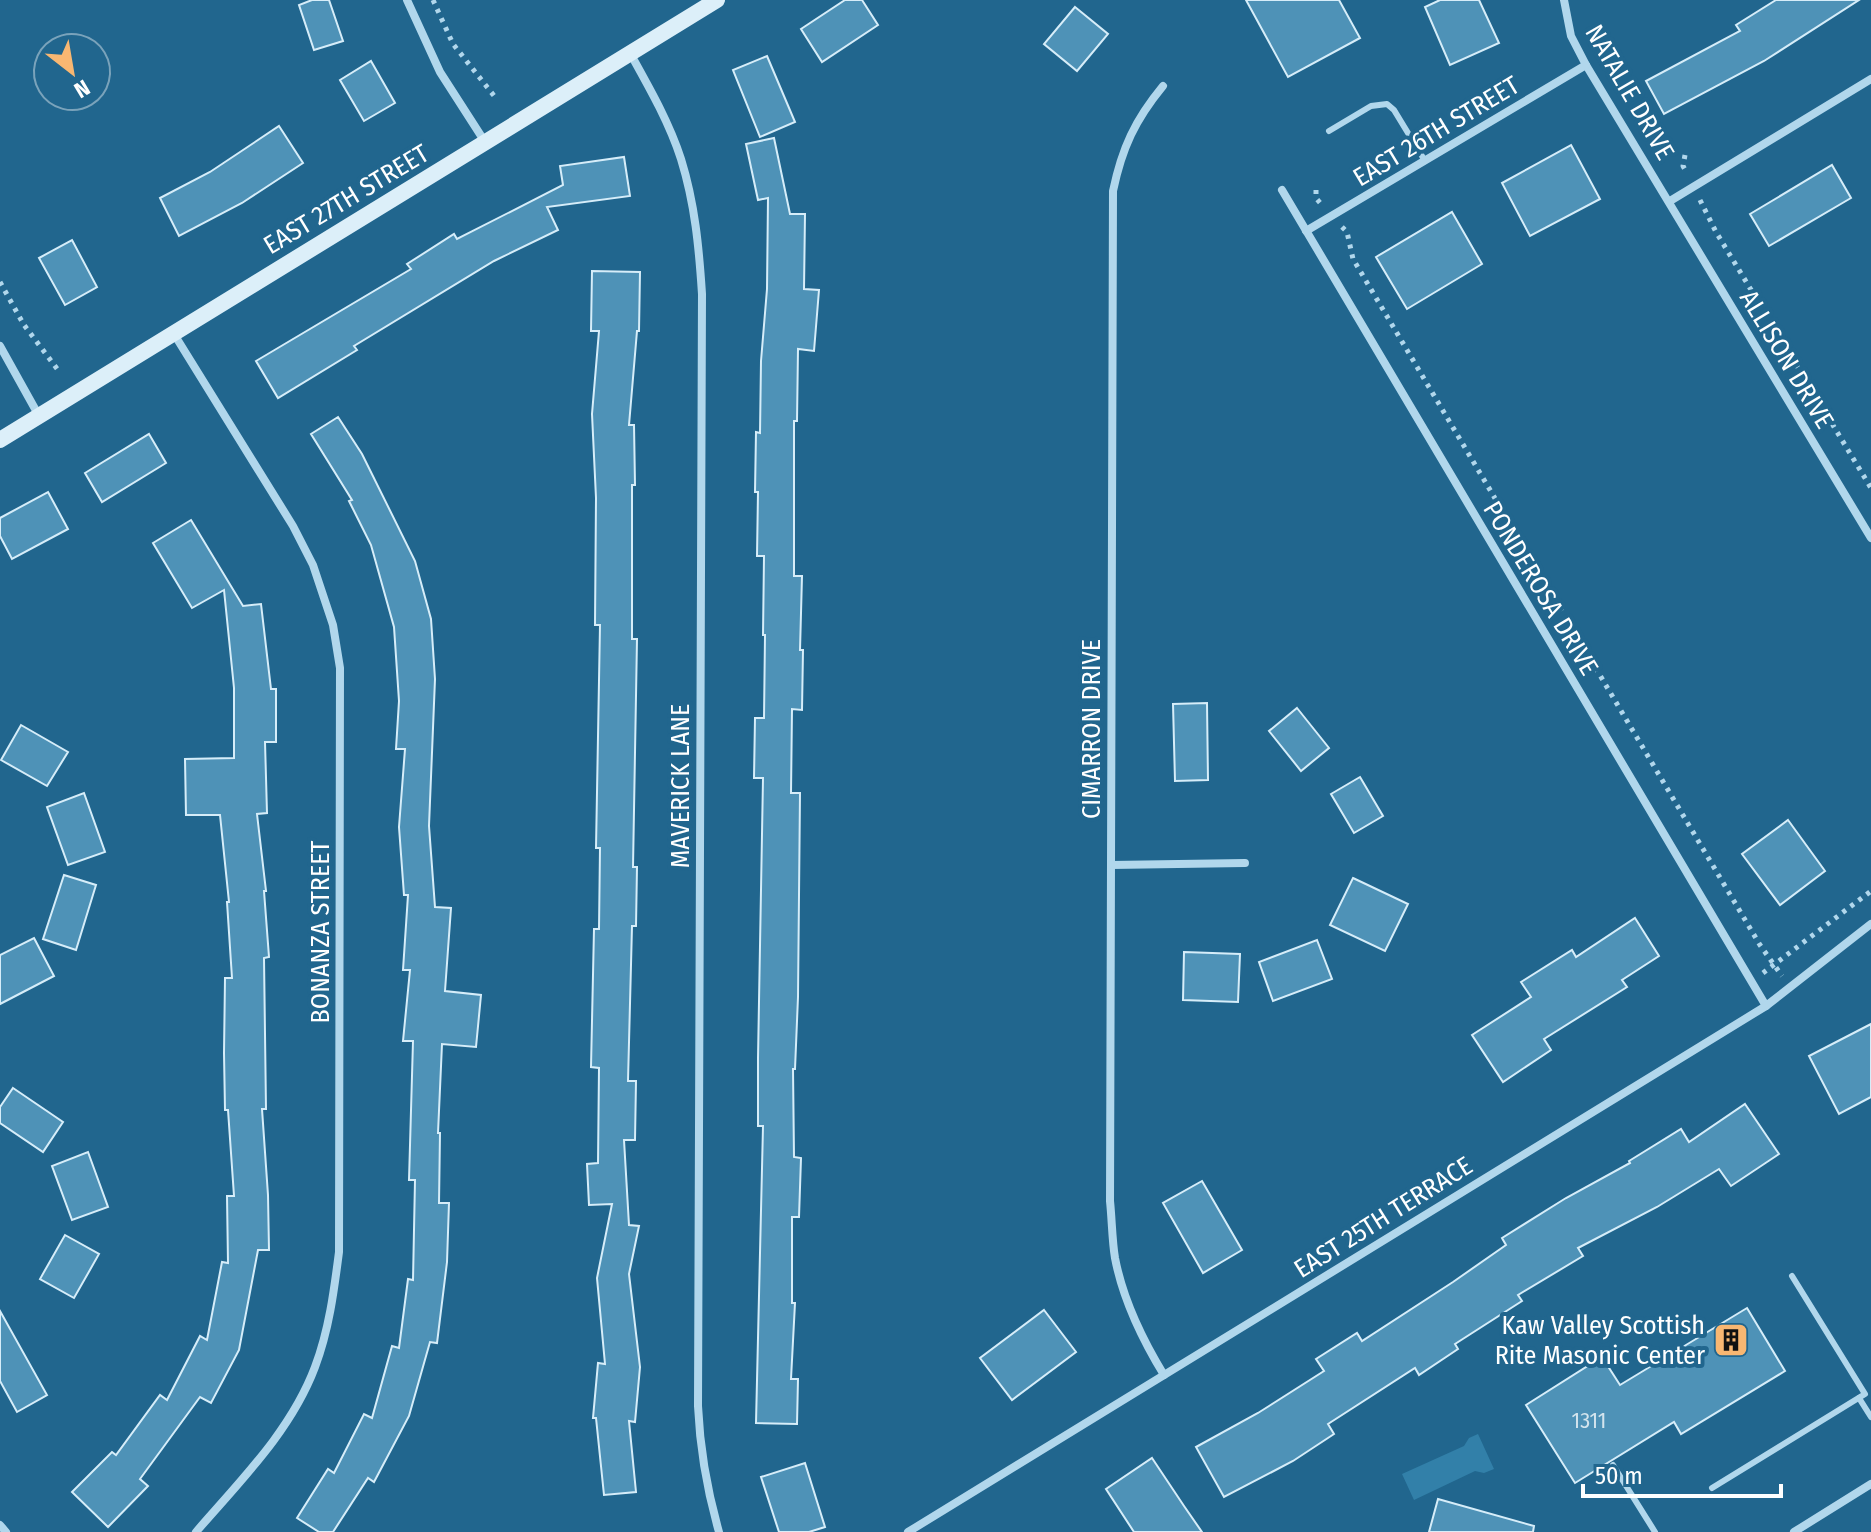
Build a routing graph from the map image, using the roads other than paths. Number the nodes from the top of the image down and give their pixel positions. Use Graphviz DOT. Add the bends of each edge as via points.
graph roads {
  1 [pos="407,0"];
  2 [pos="717,0"];
  3 [pos="1564,0"];
  4 [pos="630,52"];
  5 [pos="1586,65"];
  6 [pos="1871,79"];
  7 [pos="1163,86"];
  8 [pos="1329,131"];
  9 [pos="485,142"];
  10 [pos="1425,161"];
  11 [pos="1282,190"];
  12 [pos="1670,201"];
  13 [pos="1306,231"];
  14 [pos="174,333"];
  15 [pos="0,346"];
  16 [pos="39,416"];
  17 [pos="0,440"];
  18 [pos="1871,538"];
  19 [pos="1245,863"];
  20 [pos="1111,865"];
  21 [pos="1871,924"];
  22 [pos="1766,1006"];
  23 [pos="1792,1276"];
  24 [pos="1164,1375"];
  25 [pos="1859,1398"];
  26 [pos="1871,1417"];
  27 [pos="1613,1465"];
  28 [pos="1871,1484"];
  29 [pos="1712,1488"];
  30 [pos="0,1525"];
  31 [pos="6,1532"];
  32 [pos="196,1532"];
  33 [pos="719,1532"];
  34 [pos="908,1532"];
  35 [pos="1655,1532"];
  36 [pos="1794,1532"];
  1 -- 9 [label="street" via="440,72"];
  2 -- 4 [label="street, EAST 27TH STREET"];
  3 -- 5 [label="street, NATALIE DRIVE" via="1571,36"];
  4 -- 9 [label="street, EAST 27TH STREET"];
  4 -- 33 [label="street, MAVERICK LANE" via="680,158 694,214 702,294 698,1406 707,1489"];
  5 -- 10 [label="street, EAST 26TH STREET"];
  5 -- 12 [label="street, NATALIE DRIVE"];
  6 -- 12 [label="street"];
  7 -- 20 [label="street, CIMARRON DRIVE" via="1129,137 1113,191"];
  8 -- 10 [label="lane" via="1371,106 1387,104"];
  9 -- 14 [label="street, EAST 27TH STREET"];
  10 -- 13 [label="street, EAST 26TH STREET"];
  11 -- 13 [label="street, PONDEROSA DRIVE"];
  12 -- 18 [label="street, ALLISON DRIVE"];
  13 -- 22 [label="street, PONDEROSA DRIVE"];
  14 -- 16 [label="street, EAST 27TH STREET"];
  14 -- 32 [label="street, BONANZA STREET" via="313,565 333,625 340,668 339,1236 334,1293 315,1369 299,1403 269,1447"];
  15 -- 16 [label="street"];
  16 -- 17 [label="street, EAST 27TH STREET"];
  19 -- 20 [label="street"];
  20 -- 24 [label="street, CIMARRON DRIVE" via="1110,1201 1115,1258 1126,1300"];
  21 -- 22 [label="street, EAST 25TH TERRACE"];
  22 -- 24 [label="street, EAST 25TH TERRACE"];
  23 -- 25 [label="lane" via="1865,1394"];
  24 -- 34 [label="street, EAST 25TH TERRACE"];
  25 -- 26 [label="lane"];
  25 -- 29 [label="lane"];
  27 -- 35 [label="lane"];
  28 -- 36 [label="street"];
  30 -- 31 [label="street"];
}
